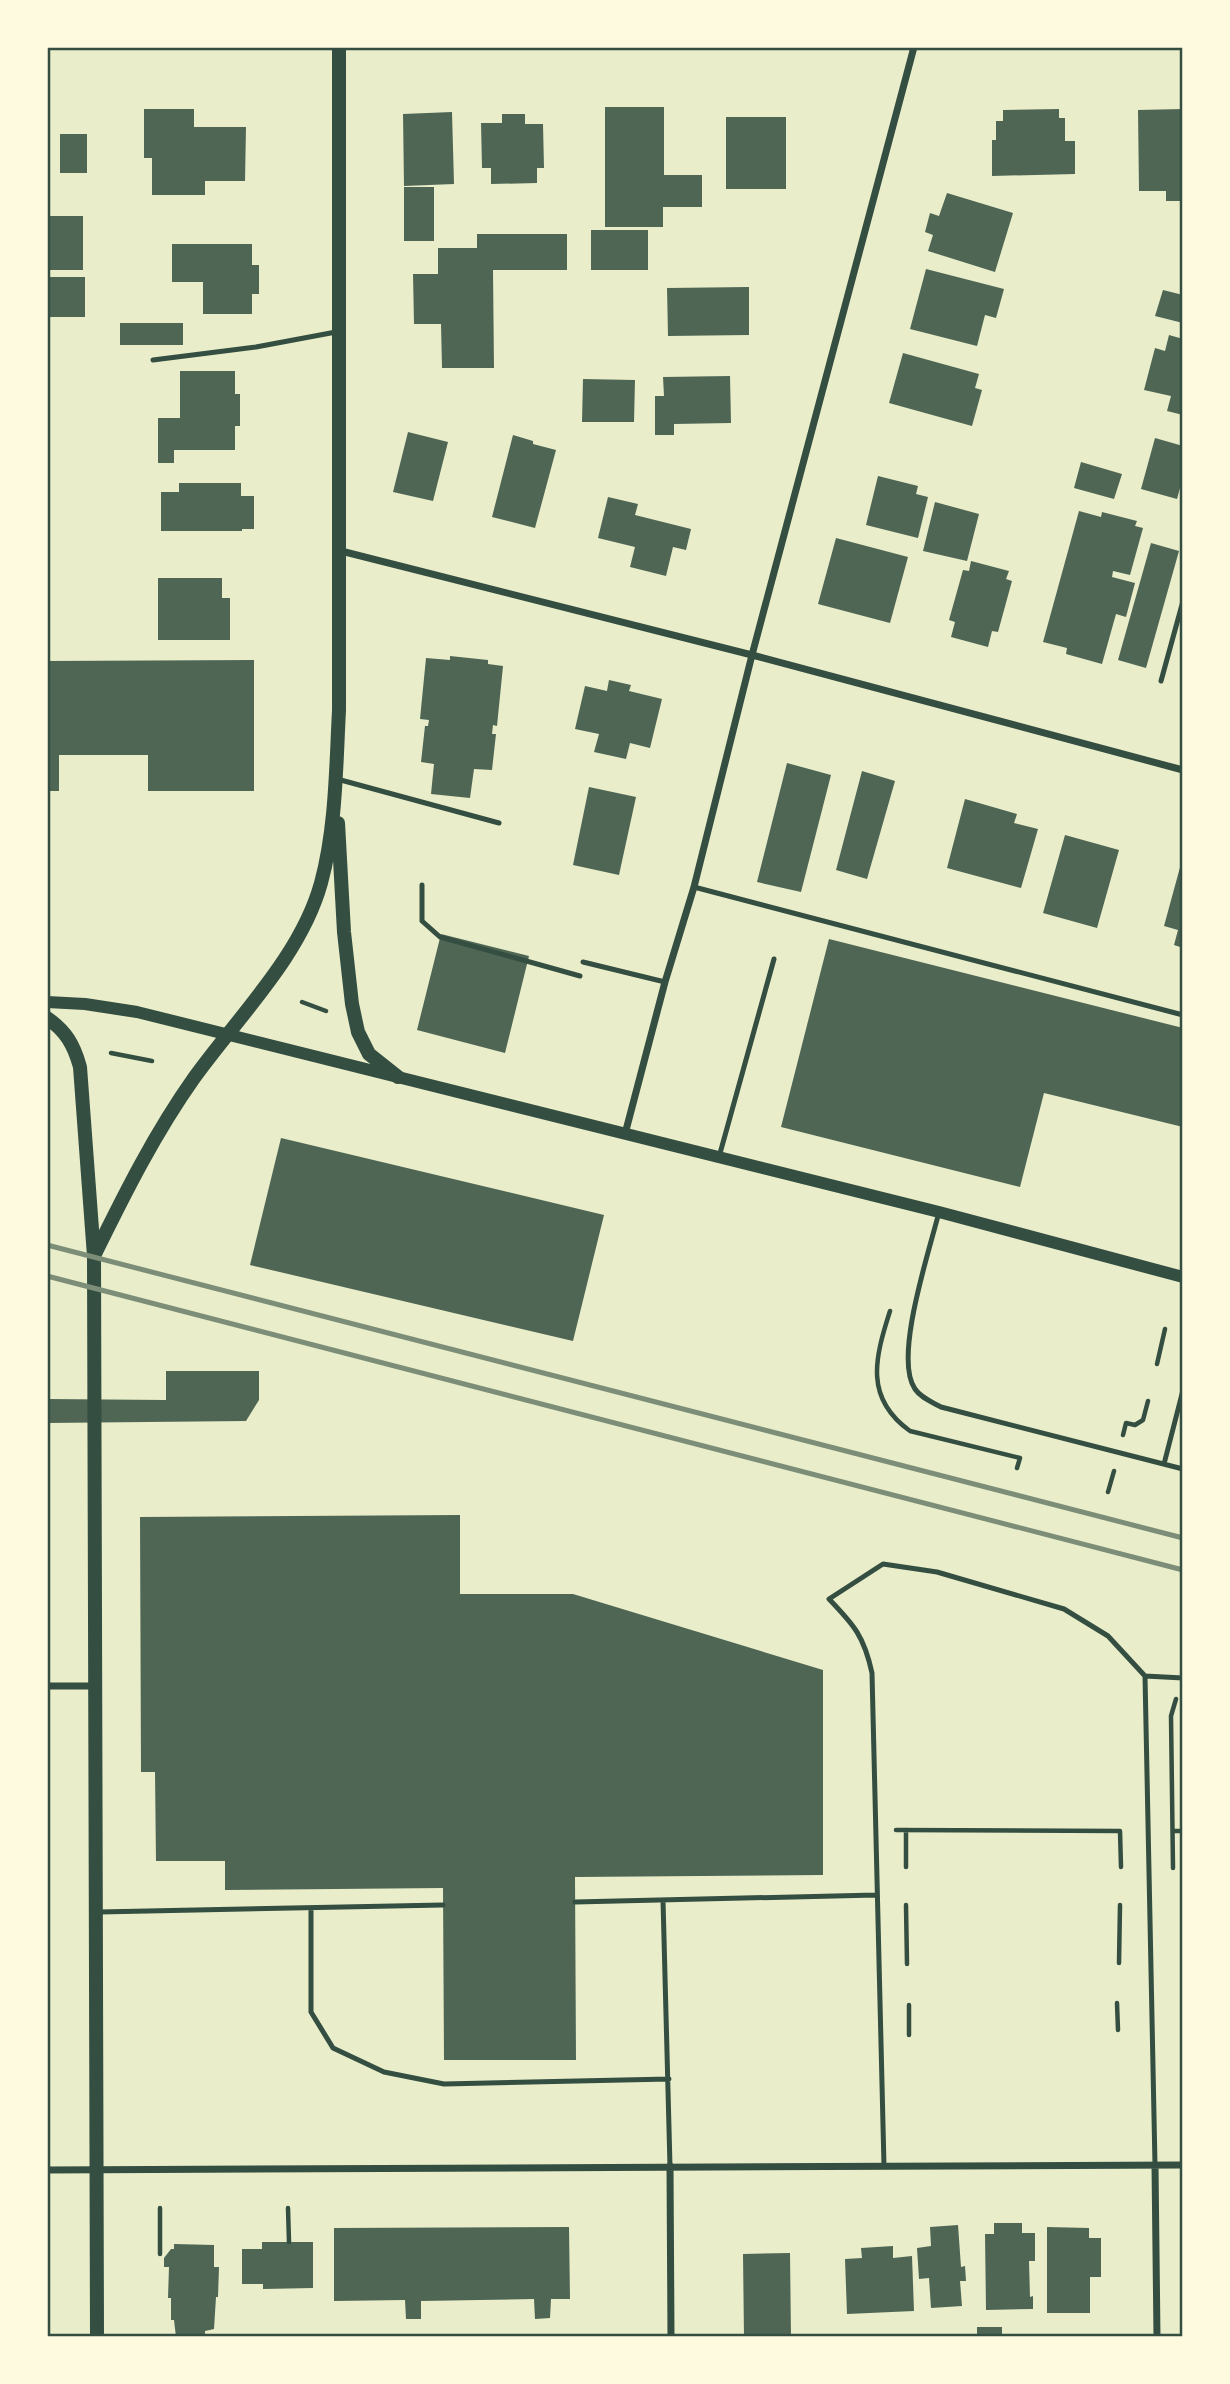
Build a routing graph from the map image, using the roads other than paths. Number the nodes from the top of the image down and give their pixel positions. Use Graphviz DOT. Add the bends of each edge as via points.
graph roads {
  1 [pos="339,47"];
  2 [pos="914,47"];
  3 [pos="339,332"];
  4 [pos="153,360"];
  5 [pos="341,551"];
  6 [pos="1183,601"];
  7 [pos="1182,611"];
  8 [pos="752,655"];
  9 [pos="1161,681"];
  10 [pos="1183,771"];
  11 [pos="336,779"];
  12 [pos="499,823"];
  13 [pos="422,885"];
  14 [pos="694,887"];
  15 [pos="774,959"];
  16 [pos="583,962"];
  17 [pos="580,976"];
  18 [pos="665,982"];
  19 [pos="47,1002"];
  20 [pos="1183,1015"];
  21 [pos="47,1018"];
  22 [pos="228,1035"];
  23 [pos="398,1077"];
  24 [pos="625,1134"];
  25 [pos="719,1157"];
  26 [pos="939,1212"];
  27 [pos="94,1256"];
  28 [pos="1183,1277"];
  29 [pos="1183,1391"];
  30 [pos="1164,1464"];
  31 [pos="1183,1469"];
  32 [pos="1145,1676"];
  33 [pos="1183,1678"];
  34 [pos="47,1686"];
  35 [pos="95,1686"];
  36 [pos="876,1895"];
  37 [pos="663,1900"];
  38 [pos="575,1902"];
  39 [pos="443,1905"];
  40 [pos="312,1908"];
  41 [pos="95,1912"];
  42 [pos="669,2079"];
  43 [pos="1155,2165"];
  44 [pos="1183,2165"];
  45 [pos="670,2166"];
  46 [pos="884,2166"];
  47 [pos="47,2170"];
  48 [pos="96,2170"];
  49 [pos="97,2337"];
  50 [pos="670,2337"];
  51 [pos="1157,2337"];
  1 -- 3 [label="main road"];
  2 -- 8 [label="street"];
  3 -- 4 [label="lane"];
  3 -- 5 [label="main road"];
  5 -- 8 [label="street"];
  5 -- 11 [label="main road"];
  6 -- 7 [label="lane"];
  7 -- 9 [label="lane"];
  8 -- 10 [label="street"];
  8 -- 14 [label="street"];
  11 -- 12 [label="lane"];
  11 -- 22 [label="main road" via="329,848 313,905 280,963"];
  11 -- 23 [label="main road" via="352,1004 369,1054"];
  13 -- 17 [label="lane" via="422,921 440,937"];
  14 -- 18 [label="street"];
  14 -- 20 [label="lane"];
  15 -- 25 [label="lane"];
  16 -- 18 [label="lane"];
  18 -- 24 [label="street"];
  19 -- 22 [label="street" via="107,1007"];
  21 -- 27 [label="main road" via="66,1035 80,1067"];
  22 -- 23 [label="street"];
  22 -- 27 [label="main road" via="169,1114"];
  23 -- 24 [label="street"];
  24 -- 25 [label="street"];
  25 -- 26 [label="street"];
  26 -- 28 [label="street"];
  26 -- 30 [label="lane" via="907,1348 914,1388 941,1407"];
  27 -- 35 [label="main road"];
  29 -- 30 [label="lane"];
  30 -- 31 [label="lane"];
  32 -- 33 [label="lane"];
  32 -- 36 [label="lane" via="1108,1636 1064,1609 937,1572 883,1564 829,1598 861,1636 872,1673"];
  32 -- 43 [label="lane"];
  34 -- 35 [label="street"];
  35 -- 41 [label="main road"];
  36 -- 37 [label="lane"];
  36 -- 46 [label="lane"];
  37 -- 38 [label="lane"];
  37 -- 42 [label="lane"];
  39 -- 40 [label="lane"];
  40 -- 41 [label="lane"];
  40 -- 42 [label="lane" via="312,2012 333,2048 384,2071 444,2084"];
  41 -- 48 [label="main road"];
  42 -- 45 [label="lane"];
  43 -- 44 [label="street"];
  43 -- 46 [label="street"];
  43 -- 51 [label="street"];
  45 -- 46 [label="street"];
  45 -- 48 [label="street"];
  45 -- 50 [label="street"];
  47 -- 48 [label="street"];
  48 -- 49 [label="main road"];
}
